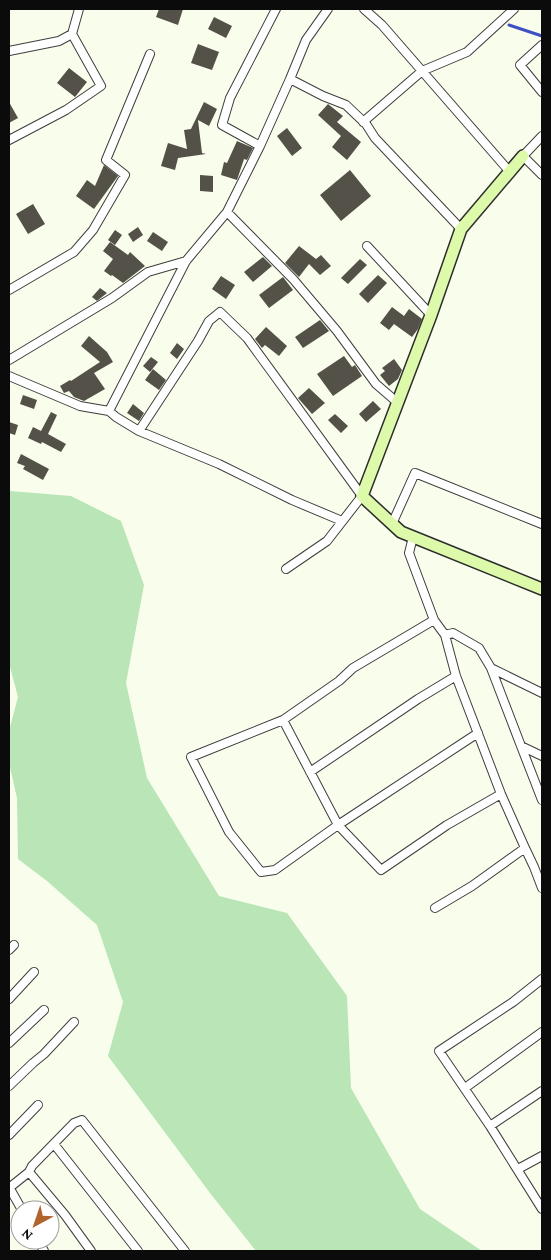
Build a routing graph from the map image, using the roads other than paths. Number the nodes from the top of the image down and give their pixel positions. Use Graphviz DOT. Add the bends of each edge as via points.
graph roads {
  1 [pos="79,9"];
  2 [pos="276,9"];
  3 [pos="328,9"];
  4 [pos="364,9"];
  5 [pos="514,9"];
  6 [pos="72,34"];
  7 [pos="542,45"];
  8 [pos="9,51"];
  9 [pos="150,54"];
  10 [pos="422,71"];
  11 [pos="290,79"];
  12 [pos="542,92"];
  13 [pos="363,122"];
  14 [pos="542,136"];
  15 [pos="9,140"];
  16 [pos="260,146"];
  17 [pos="523,156"];
  18 [pos="510,172"];
  19 [pos="542,176"];
  20 [pos="227,212"];
  21 [pos="461,229"];
  22 [pos="367,246"];
  23 [pos="186,261"];
  24 [pos="9,290"];
  25 [pos="431,315"];
  26 [pos="9,360"];
  27 [pos="9,376"];
  28 [pos="398,403"];
  29 [pos="109,411"];
  30 [pos="139,432"];
  31 [pos="362,496"];
  32 [pos="342,521"];
  33 [pos="392,524"];
  34 [pos="542,524"];
  35 [pos="413,537"];
  36 [pos="286,569"];
  37 [pos="542,589"];
  38 [pos="434,620"];
  39 [pos="445,635"];
  40 [pos="491,668"];
  41 [pos="456,676"];
  42 [pos="542,693"];
  43 [pos="283,720"];
  44 [pos="478,733"];
  45 [pos="521,746"];
  46 [pos="542,756"];
  47 [pos="310,772"];
  48 [pos="501,794"];
  49 [pos="542,800"];
  50 [pos="338,825"];
  51 [pos="525,848"];
  52 [pos="542,888"];
  53 [pos="435,908"];
  54 [pos="34,972"];
  55 [pos="542,979"];
  56 [pos="9,999"];
  57 [pos="44,1010"];
  58 [pos="74,1022"];
  59 [pos="542,1032"];
  60 [pos="9,1043"];
  61 [pos="9,1086"];
  62 [pos="464,1088"];
  63 [pos="542,1091"];
  64 [pos="38,1105"];
  65 [pos="490,1126"];
  66 [pos="9,1135"];
  67 [pos="54,1144"];
  68 [pos="542,1156"];
  69 [pos="518,1169"];
  70 [pos="28,1172"];
  71 [pos="9,1188"];
  72 [pos="16,1200"];
  73 [pos="542,1210"];
  74 [pos="91,1251"];
  75 [pos="138,1251"];
  76 [pos="185,1251"];
  1 -- 6 [label="street"];
  2 -- 16 [label="street" via="230,98 222,125"];
  3 -- 11 [label="street" via="306,40"];
  4 -- 10 [label="street"];
  5 -- 10 [label="street" via="467,52"];
  6 -- 8 [label="street" via="59,41"];
  6 -- 15 [label="street" via="101,86 66,110"];
  7 -- 12 [label="street" via="520,65"];
  9 -- 24 [label="street" via="106,160 125,175 93,230 74,252"];
  10 -- 13 [label="street"];
  10 -- 18 [label="street"];
  11 -- 13 [label="street" via="346,105"];
  11 -- 16 [label="street"];
  13 -- 21 [label="street"];
  14 -- 17 [label="street"];
  16 -- 20 [label="street"];
  17 -- 18 [label="street"];
  17 -- 19 [label="street"];
  18 -- 21 [label="street"];
  20 -- 23 [label="street"];
  20 -- 28 [label="street" via="293,280 337,330 376,384"];
  21 -- 25 [label="street"];
  22 -- 25 [label="street"];
  23 -- 26 [label="street" via="148,272 112,298"];
  23 -- 29 [label="street"];
  25 -- 28 [label="street"];
  27 -- 29 [label="street" via="80,406"];
  28 -- 31 [label="street"];
  29 -- 30 [label="street"];
  30 -- 31 [label="street" via="209,321 220,312 247,338"];
  30 -- 32 [label="street" via="219,464"];
  31 -- 32 [label="street"];
  31 -- 33 [label="street"];
  32 -- 36 [label="street" via="327,541"];
  33 -- 34 [label="street" via="415,473"];
  33 -- 35 [label="street"];
  35 -- 37 [label="street"];
  35 -- 38 [label="street" via="409,554"];
  38 -- 39 [label="street"];
  38 -- 43 [label="street" via="353,668"];
  39 -- 40 [label="street" via="453,633 479,648"];
  39 -- 41 [label="street"];
  40 -- 42 [label="street"];
  40 -- 45 [label="street"];
  41 -- 44 [label="street"];
  41 -- 47 [label="street"];
  43 -- 47 [label="street"];
  43 -- 50 [label="street" via="191,757 229,832 260,872 274,870"];
  44 -- 48 [label="street"];
  44 -- 50 [label="street"];
  45 -- 46 [label="street"];
  45 -- 49 [label="street"];
  47 -- 50 [label="street"];
  48 -- 50 [label="street" via="447,825 381,870"];
  48 -- 51 [label="street"];
  51 -- 52 [label="street"];
  51 -- 53 [label="street"];
  54 -- 56 [label="street"];
  55 -- 62 [label="street" via="439,1051"];
  57 -- 60 [label="street"];
  58 -- 61 [label="street"];
  59 -- 62 [label="street"];
  62 -- 65 [label="street"];
  63 -- 65 [label="street"];
  64 -- 66 [label="street"];
  65 -- 69 [label="street"];
  67 -- 70 [label="street"];
  67 -- 75 [label="street"];
  67 -- 76 [label="street" via="74,1123 82,1120"];
  68 -- 69 [label="street"];
  69 -- 73 [label="street"];
  70 -- 71 [label="street"];
  70 -- 74 [label="street"];
  71 -- 72 [label="street"];
}
